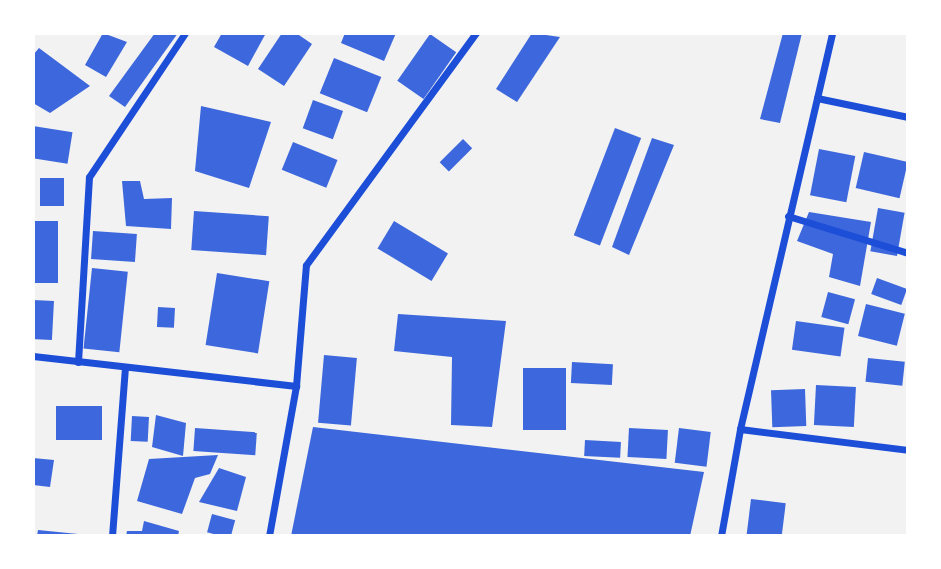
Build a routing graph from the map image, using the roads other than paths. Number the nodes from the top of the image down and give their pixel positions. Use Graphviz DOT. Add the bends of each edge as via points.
graph roads {
  1 [pos="185,33"];
  2 [pos="476,33"];
  3 [pos="832,33"];
  4 [pos="817,97"];
  5 [pos="908,117"];
  6 [pos="788,216"];
  7 [pos="908,253"];
  8 [pos="33,356"];
  9 [pos="78,362"];
  10 [pos="125,369"];
  11 [pos="296,386"];
  12 [pos="740,429"];
  13 [pos="908,450"];
  14 [pos="112,536"];
  15 [pos="269,536"];
  16 [pos="721,536"];
  1 -- 9 [label="street" via="89,177"];
  2 -- 11 [label="street" via="306,265"];
  3 -- 4 [label="street"];
  4 -- 5 [label="street"];
  4 -- 6 [label="street"];
  6 -- 7 [label="street"];
  6 -- 12 [label="street"];
  8 -- 9 [label="street"];
  9 -- 10 [label="street"];
  10 -- 11 [label="street"];
  10 -- 14 [label="street"];
  11 -- 15 [label="street"];
  12 -- 13 [label="street"];
  12 -- 16 [label="street"];
}
